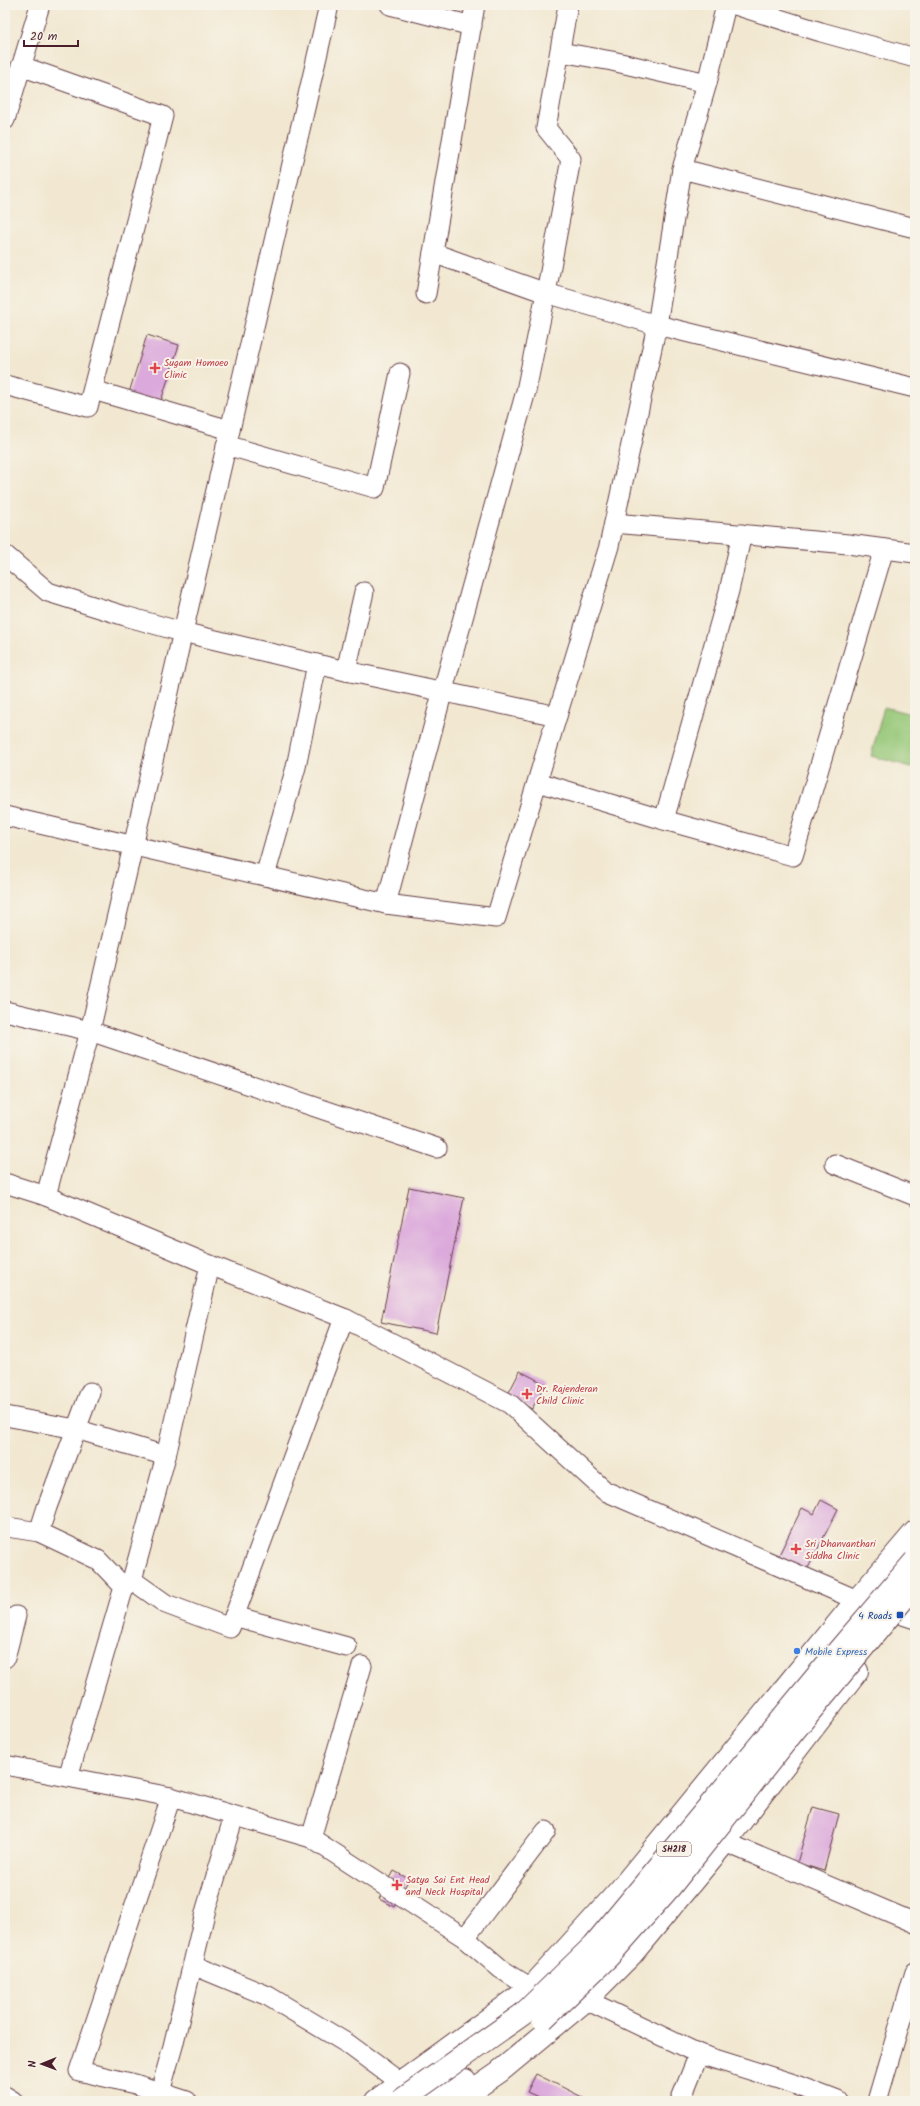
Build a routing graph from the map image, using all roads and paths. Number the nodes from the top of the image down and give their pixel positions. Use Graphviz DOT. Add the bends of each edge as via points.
graph roads {
  1 [pos="40,5"];
  2 [pos="329,5"];
  3 [pos="390,5"];
  4 [pos="475,5"];
  5 [pos="568,5"];
  6 [pos="726,5"];
  7 [pos="735,5"];
  8 [pos="472,26"];
  9 [pos="560,52"];
  10 [pos="915,58"];
  11 [pos="21,66"];
  12 [pos="707,83"];
  13 [pos="5,120"];
  14 [pos="682,169"];
  15 [pos="915,228"];
  16 [pos="433,253"];
  17 [pos="546,293"];
  18 [pos="426,294"];
  19 [pos="657,325"];
  20 [pos="400,373"];
  21 [pos="5,385"];
  22 [pos="915,388"];
  23 [pos="93,390"];
  24 [pos="228,438"];
  25 [pos="614,523"];
  26 [pos="742,534"];
  27 [pos="884,549"];
  28 [pos="915,553"];
  29 [pos="5,555"];
  30 [pos="364,592"];
  31 [pos="182,632"];
  32 [pos="317,664"];
  33 [pos="346,670"];
  34 [pos="443,690"];
  35 [pos="557,716"];
  36 [pos="538,782"];
  37 [pos="5,816"];
  38 [pos="664,820"];
  39 [pos="132,846"];
  40 [pos="265,876"];
  41 [pos="386,904"];
  42 [pos="5,1011"];
  43 [pos="90,1031"];
  44 [pos="437,1148"];
  45 [pos="835,1164"];
  46 [pos="5,1183"];
  47 [pos="46,1196"];
  48 [pos="915,1196"];
  49 [pos="210,1265"];
  50 [pos="346,1319"];
  51 [pos="90,1392"];
  52 [pos="5,1416"];
  53 [pos="76,1429"];
  54 [pos="166,1456"];
  55 [pos="7,1527"];
  56 [pos="39,1532"];
  57 [pos="915,1532"];
  58 [pos="915,1561"];
  59 [pos="128,1584"];
  60 [pos="915,1585"];
  61 [pos="915,1598"];
  62 [pos="857,1600"];
  63 [pos="16,1616"];
  64 [pos="234,1616"];
  65 [pos="907,1617"];
  66 [pos="347,1647"];
  67 [pos="5,1658"];
  68 [pos="362,1666"];
  69 [pos="5,1765"];
  70 [pos="68,1777"];
  71 [pos="171,1797"];
  72 [pos="234,1816"];
  73 [pos="546,1831"];
  74 [pos="311,1838"];
  75 [pos="725,1842"];
  76 [pos="915,1923"];
  77 [pos="465,1938"];
  78 [pos="193,1965"];
  79 [pos="915,1972"];
  80 [pos="531,1988"];
  81 [pos="586,2000"];
  82 [pos="699,2054"];
  83 [pos="160,2092"];
  84 [pos="400,2092"];
  85 [pos="5,2096"];
  86 [pos="13,2101"];
  87 [pos="187,2101"];
  88 [pos="376,2101"];
  89 [pos="436,2101"];
  90 [pos="457,2101"];
  91 [pos="680,2101"];
  92 [pos="838,2101"];
  93 [pos="878,2101"];
  1 -- 11 [label="street"];
  2 -- 24 [label="street"];
  3 -- 8 [label="street"];
  4 -- 8 [label="street"];
  5 -- 9 [label="street"];
  6 -- 12 [label="street"];
  7 -- 10 [label="street"];
  8 -- 16 [label="street"];
  9 -- 12 [label="street"];
  9 -- 17 [label="street" via="546,128 571,159"];
  11 -- 13 [label="street"];
  11 -- 23 [label="street" via="162,116"];
  12 -- 14 [label="street"];
  14 -- 15 [label="street"];
  14 -- 19 [label="street"];
  16 -- 17 [label="street"];
  16 -- 18 [label="street"];
  17 -- 19 [label="street"];
  17 -- 34 [label="street" via="526,391"];
  19 -- 22 [label="street"];
  19 -- 25 [label="street"];
  20 -- 24 [label="street" via="375,488"];
  21 -- 23 [label="street" via="88,407"];
  23 -- 24 [label="street"];
  24 -- 31 [label="street"];
  25 -- 26 [label="street"];
  25 -- 35 [label="street"];
  26 -- 27 [label="street"];
  26 -- 38 [label="street" via="729,591"];
  27 -- 28 [label="street"];
  27 -- 38 [label="street" via="793,856"];
  29 -- 31 [label="street" via="48,592"];
  30 -- 33 [label="street"];
  31 -- 32 [label="street"];
  31 -- 39 [label="street"];
  32 -- 33 [label="street"];
  32 -- 40 [label="street" via="296,767"];
  33 -- 34 [label="street"];
  34 -- 35 [label="street"];
  34 -- 41 [label="street"];
  35 -- 36 [label="street"];
  36 -- 38 [label="street"];
  36 -- 41 [label="street" via="496,918"];
  37 -- 39 [label="street"];
  39 -- 40 [label="street"];
  39 -- 43 [label="street"];
  40 -- 41 [label="street"];
  42 -- 43 [label="street"];
  43 -- 44 [label="street"];
  43 -- 47 [label="street"];
  45 -- 48 [label="street"];
  46 -- 47 [label="street"];
  47 -- 49 [label="street"];
  49 -- 50 [label="street"];
  49 -- 54 [label="street"];
  50 -- 62 [label="street" via="510,1404 605,1491"];
  50 -- 64 [label="street" via="340,1328"];
  51 -- 53 [label="street"];
  52 -- 53 [label="street"];
  53 -- 54 [label="street"];
  53 -- 56 [label="street"];
  54 -- 59 [label="street"];
  55 -- 56 [label="street"];
  56 -- 59 [label="street" via="98,1560"];
  57 -- 62 [label="main road"];
  58 -- 84 [label="main road, SH218, bridge" via="594,1945 523,2014"];
  59 -- 64 [label="street" via="166,1604 230,1628"];
  59 -- 70 [label="street"];
  60 -- 89 [label="main road, SH218, bridge" via="670,1887 609,1956 543,2019"];
  61 -- 65 [label="main road"];
  62 -- 65 [label="street"];
  62 -- 80 [label="main road" via="619,1891"];
  63 -- 67 [label="street"];
  64 -- 66 [label="street"];
  65 -- 75 [label="main road"];
  68 -- 74 [label="street"];
  69 -- 70 [label="street"];
  70 -- 71 [label="street"];
  71 -- 72 [label="street"];
  71 -- 83 [label="street" via="80,2071"];
  72 -- 74 [label="street"];
  72 -- 78 [label="street" via="206,1909"];
  73 -- 77 [label="street"];
  74 -- 77 [label="street"];
  75 -- 76 [label="street"];
  75 -- 81 [label="main road" via="631,1955"];
  77 -- 80 [label="street" via="501,1969"];
  78 -- 83 [label="street"];
  78 -- 84 [label="street" via="268,1996 348,2044"];
  79 -- 93 [label="street"];
  80 -- 84 [label="main road"];
  81 -- 82 [label="street"];
  81 -- 90 [label="main road" via="499,2072"];
  82 -- 91 [label="street"];
  82 -- 92 [label="street"];
  83 -- 87 [label="street"];
  84 -- 88 [label="main road"];
  85 -- 86 [label="street"];
}
